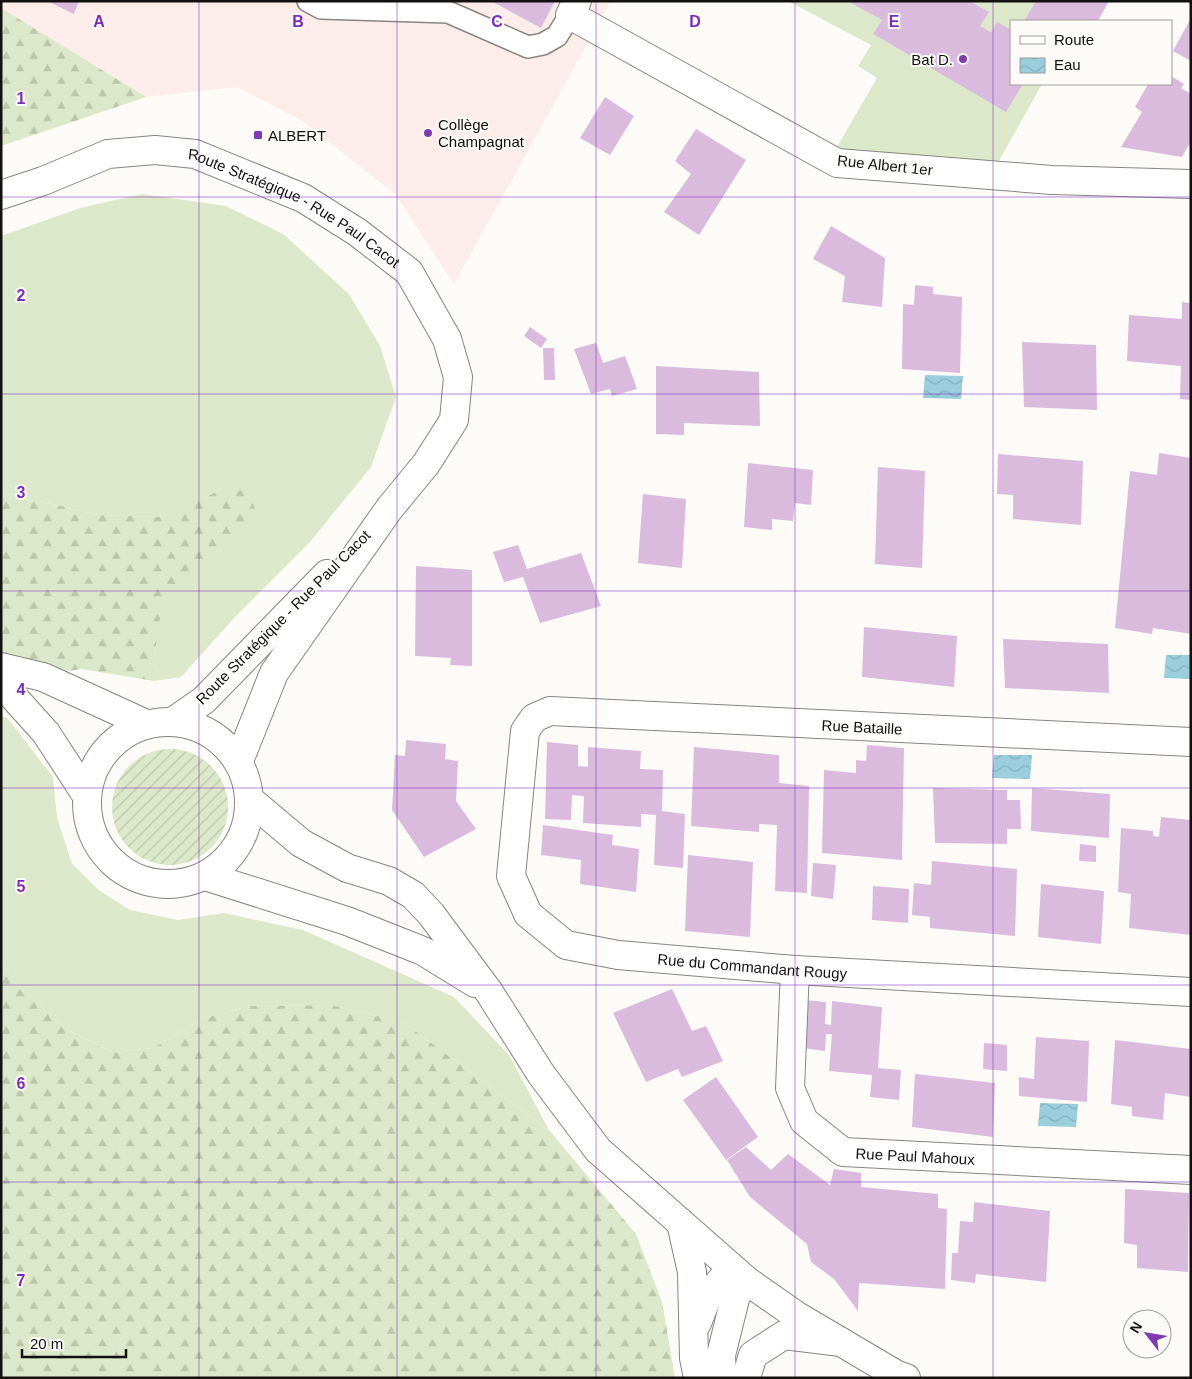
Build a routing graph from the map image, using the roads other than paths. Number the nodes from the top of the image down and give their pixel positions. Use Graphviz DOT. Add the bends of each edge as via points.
graph roads {
  1 [pos="308,1"];
  2 [pos="426,1"];
  3 [pos="574,8"];
  4 [pos="448,12"];
  5 [pos="1191,184"];
  6 [pos="1,195"];
  7 [pos="389,509"];
  8 [pos="1,667"];
  9 [pos="1,689"];
  10 [pos="534,718"];
  11 [pos="174,721"];
  12 [pos="146,724"];
  13 [pos="1191,742"];
  14 [pos="239,761"];
  15 [pos="87,796"];
  16 [pos="250,800"];
  17 [pos="205,876"];
  18 [pos="795,970"];
  19 [pos="490,992"];
  20 [pos="1191,992"];
  21 [pos="1191,1170"];
  22 [pos="681,1223"];
  23 [pos="739,1275"];
  24 [pos="694,1332"];
  25 [pos="841,1342"];
  26 [pos="698,1378"];
  27 [pos="722,1378"];
  28 [pos="746,1378"];
  29 [pos="906,1378"];
  1 -- 4 [label="lane" via="321,8"];
  2 -- 4 [label="lane"];
  3 -- 4 [label="lane" via="557,36 544,44 528,47"];
  3 -- 5 [label="street, Rue Albert 1er" via="837,162 1052,180"];
  6 -- 7 [label="street, Route Stratégique - Rue Paul Cacot" via="108,154 155,150 195,154 303,198 357,232 409,272 447,339 458,377 454,420 426,464"];
  7 -- 11 [label="street, Route Stratégique - Rue Paul Cacot" via="204,700"];
  7 -- 14 [label="street, Route Stratégique - Rue Paul Cacot" via="274,672"];
  8 -- 12 [label="street" via="44,677"];
  9 -- 15 [label="street" via="11,694 46,733"];
  10 -- 13 [label="street, Rue Bataille" via="550,711"];
  10 -- 18 [label="street, Rue du Commandant Rougy" via="525,731 510,876 528,914 566,945 618,954"];
  11 -- 12 [label="street"];
  11 -- 14 [label="street" via="200,727 222,741"];
  12 -- 15 [label="street" via="124,734 105,751 92,772"];
  14 -- 16 [label="street" via="247,779"];
  15 -- 17 [label="street" via="88,821 97,844 112,863 133,877 157,884 181,884"];
  16 -- 17 [label="street" via="248,823 239,844 224,862"];
  16 -- 19 [label="street" via="301,843 347,868 389,881 413,895"];
  17 -- 19 [label="street" via="347,921 423,951"];
  18 -- 20 [label="street, Rue du Commandant Rougy"];
  18 -- 21 [label="street, Rue Paul Mahoux" via="790,1088 804,1120 843,1152"];
  19 -- 22 [label="street" via="541,1074 598,1150"];
  22 -- 23 [label="street"];
  22 -- 24 [label="street" via="692,1272"];
  23 -- 24 [label="street" via="709,1293"];
  23 -- 25 [label="street"];
  23 -- 27 [label="street" via="721,1355"];
  24 -- 26 [label="street"];
  25 -- 28 [label="street" via="784,1335 753,1355"];
  25 -- 29 [label="street"];
}
